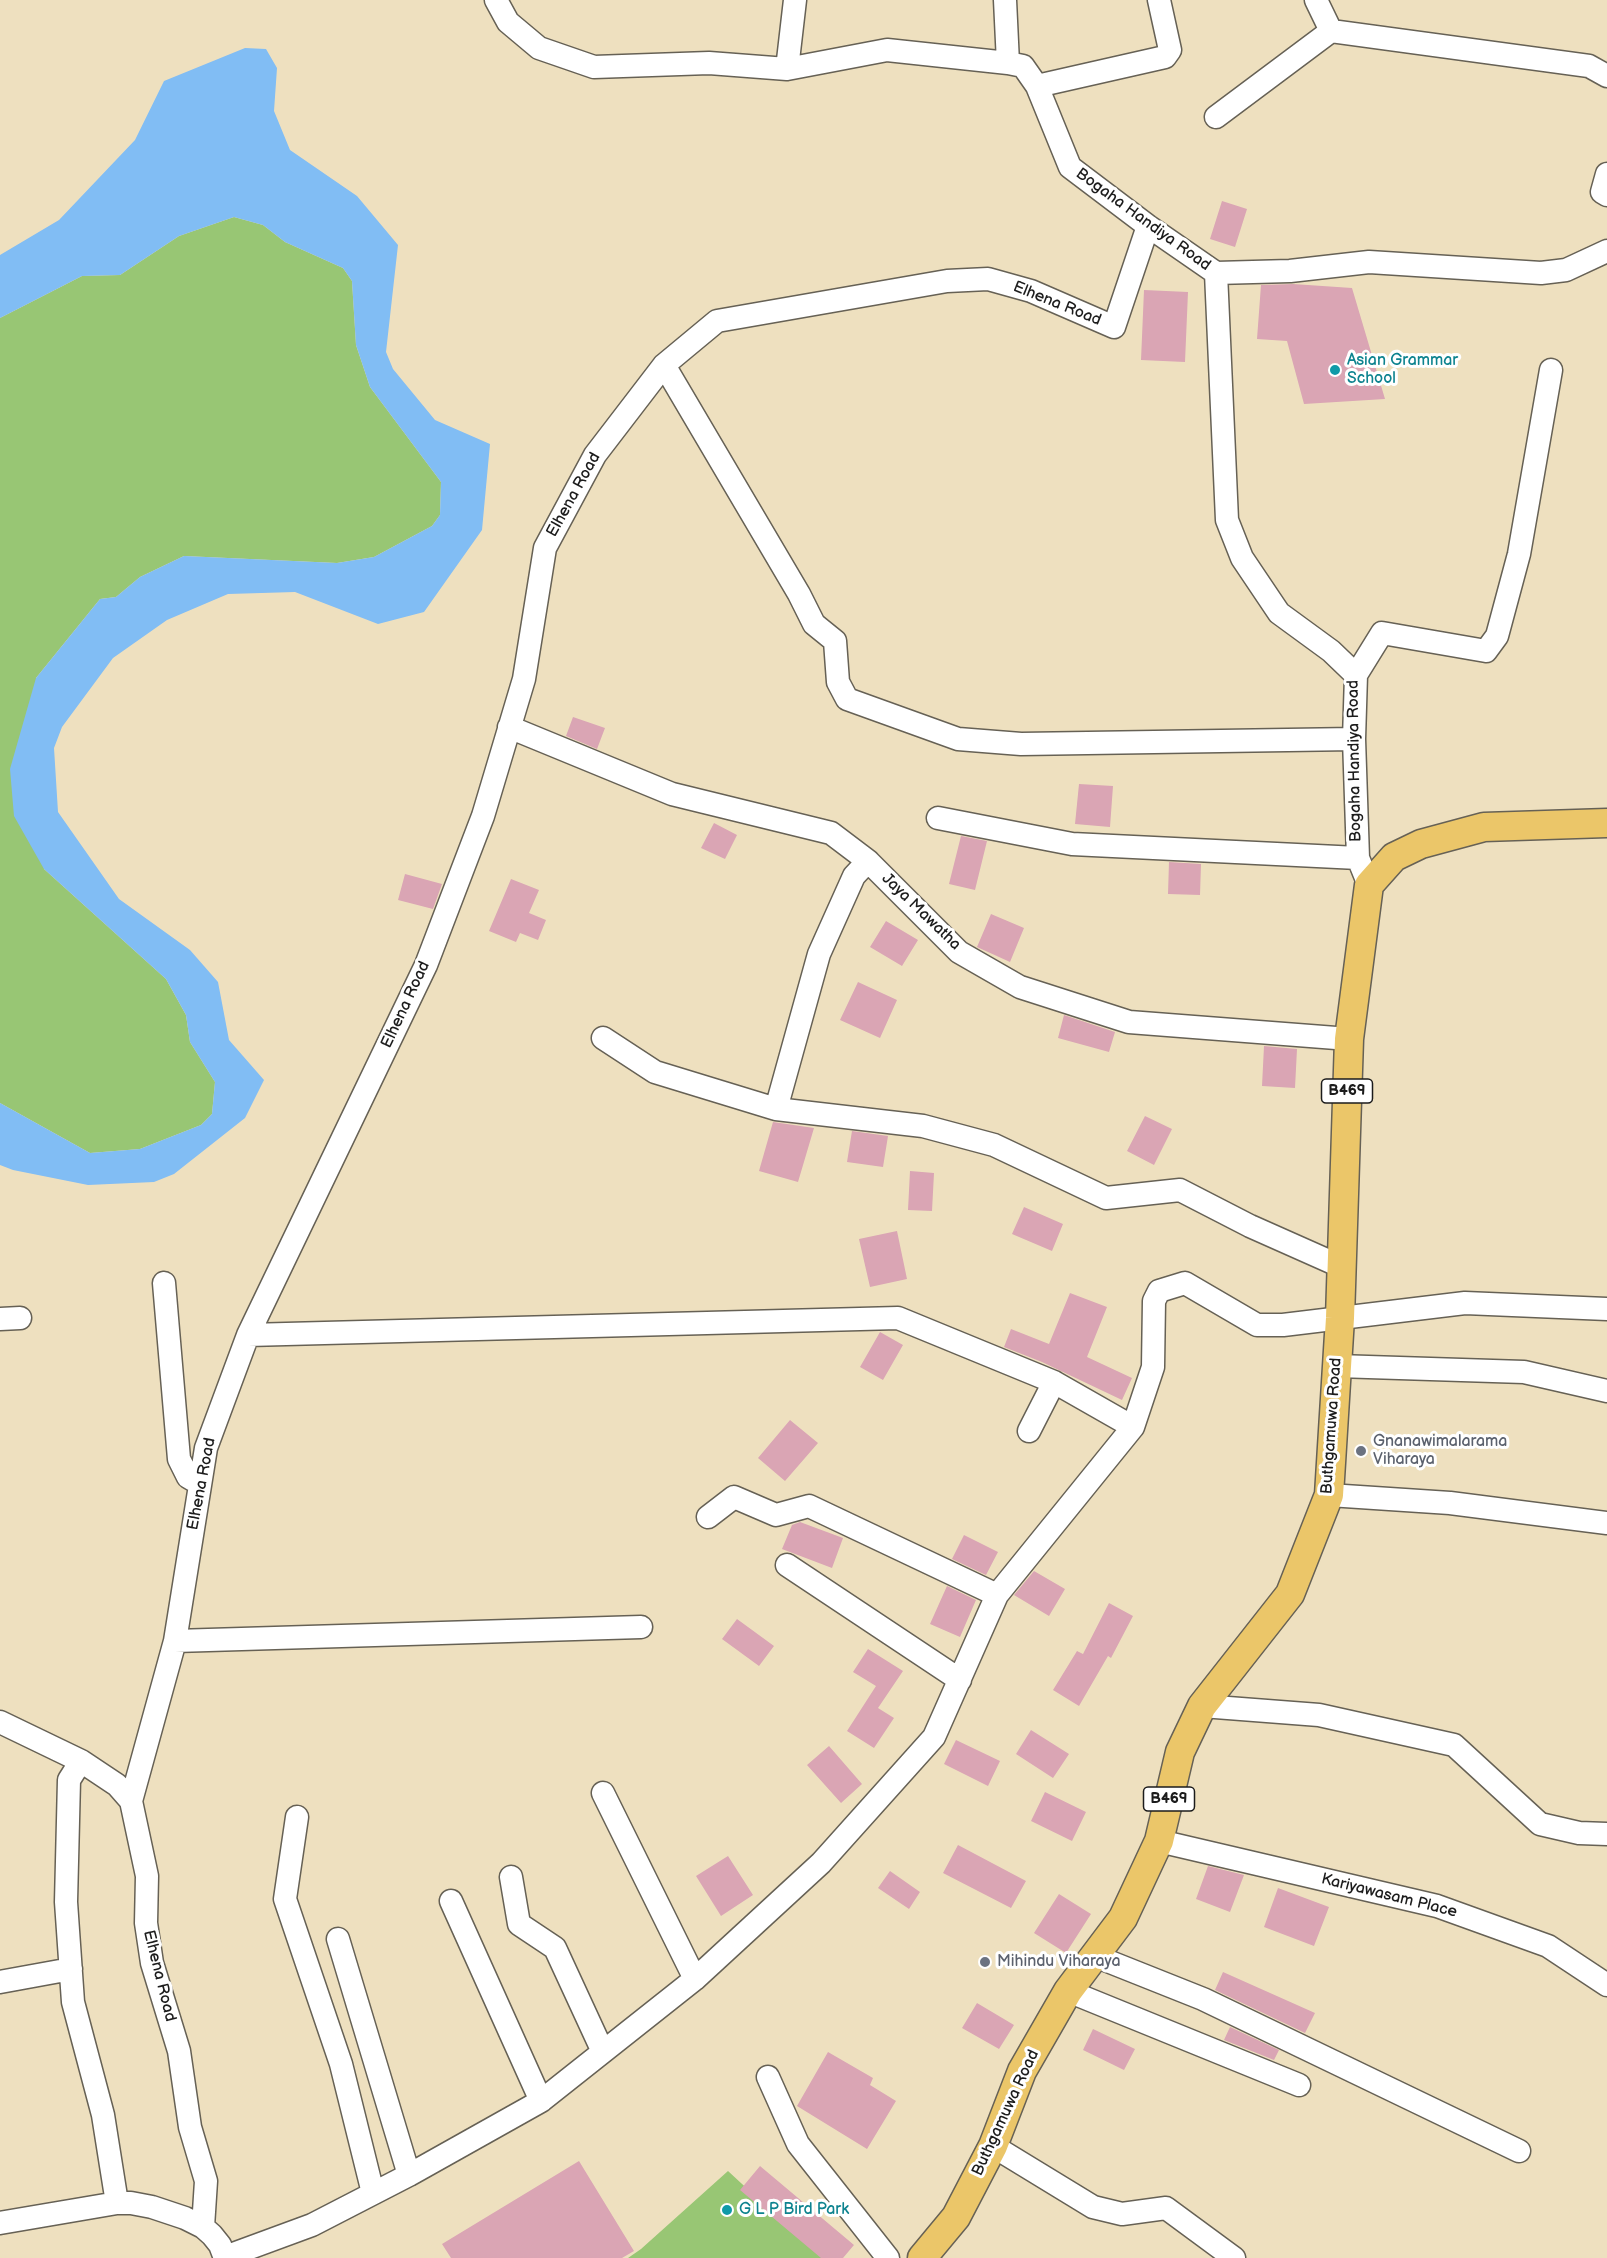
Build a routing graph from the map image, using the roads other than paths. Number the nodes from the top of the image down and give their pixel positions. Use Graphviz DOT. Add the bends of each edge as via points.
graph roads {
  1 [pos="496,0"];
  2 [pos="795,0"];
  3 [pos="1005,0"];
  4 [pos="1159,0"];
  5 [pos="1316,0"];
  6 [pos="1331,31"];
  7 [pos="1008,63"];
  8 [pos="787,69"];
  9 [pos="1607,76"];
  10 [pos="1037,86"];
  11 [pos="1216,117"];
  12 [pos="1607,174"];
  13 [pos="1607,195"];
  14 [pos="1148,226"];
  15 [pos="1607,251"];
  16 [pos="1216,273"];
  17 [pos="664,365"];
  18 [pos="1551,370"];
  19 [pos="1356,675"];
  20 [pos="509,727"];
  21 [pos="1354,739"];
  22 [pos="938,818"];
  23 [pos="1607,824"];
  24 [pos="1358,858"];
  25 [pos="868,861"];
  26 [pos="1369,885"];
  27 [pos="603,1038"];
  28 [pos="1349,1039"];
  29 [pos="776,1109"];
  30 [pos="1341,1266"];
  31 [pos="164,1283"];
  32 [pos="1607,1309"];
  33 [pos="1340,1318"];
  34 [pos="248,1335"];
  35 [pos="1337,1366"];
  36 [pos="1054,1382"];
  37 [pos="1607,1391"];
  38 [pos="1133,1427"];
  39 [pos="1029,1431"];
  40 [pos="200,1484"];
  41 [pos="1329,1495"];
  42 [pos="708,1517"];
  43 [pos="1607,1523"];
  44 [pos="787,1565"];
  45 [pos="996,1595"];
  46 [pos="641,1627"];
  47 [pos="175,1641"];
  48 [pos="960,1680"];
  49 [pos="1203,1706"];
  50 [pos="0,1722"];
  51 [pos="81,1761"];
  52 [pos="603,1793"];
  53 [pos="131,1802"];
  54 [pos="297,1817"];
  55 [pos="1607,1834"];
  56 [pos="1159,1841"];
  57 [pos="511,1876"];
  58 [pos="451,1901"];
  59 [pos="338,1940"];
  60 [pos="1095,1956"];
  61 [pos="71,1970"];
  62 [pos="695,1979"];
  63 [pos="0,1982"];
  64 [pos="1607,1985"];
  65 [pos="1068,1991"];
  66 [pos="603,2052"];
  67 [pos="768,2077"];
  68 [pos="1299,2085"];
  69 [pos="541,2100"];
  70 [pos="993,2146"];
  71 [pos="1519,2151"];
  72 [pos="409,2175"];
  73 [pos="373,2193"];
  74 [pos="117,2203"];
  75 [pos="0,2223"];
  76 [pos="203,2228"];
  77 [pos="225,2257"];
  78 [pos="888,2258"];
  79 [pos="922,2258"];
  80 [pos="1234,2258"];
  1 -- 8 [label="street, Bogaha Handiya Road" via="508,22 539,48 594,67 709,63"];
  2 -- 8 [label="street"];
  3 -- 7 [label="street"];
  4 -- 10 [label="street" via="1170,50 1165,57"];
  5 -- 6 [label="street"];
  6 -- 9 [label="street" via="1589,66"];
  6 -- 11 [label="street"];
  7 -- 8 [label="street, Bogaha Handiya Road" via="887,50"];
  7 -- 10 [label="street, Bogaha Handiya Road" via="1023,66"];
  10 -- 14 [label="street, Bogaha Handiya Road" via="1070,167"];
  12 -- 13 [label="street" via="1602,192"];
  14 -- 16 [label="street, Bogaha Handiya Road"];
  14 -- 17 [label="street, Elhena Road" via="1114,327 1021,288 988,279 947,281 717,321"];
  15 -- 16 [label="street" via="1566,270 1541,273 1369,262 1290,271"];
  16 -- 19 [label="street, Bogaha Handiya Road" via="1227,520 1242,558 1279,613 1331,651"];
  17 -- 20 [label="street, Elhena Road" via="595,454 545,548 524,679"];
  17 -- 21 [label="street" via="814,624 835,641 838,682 847,699 958,739 1021,744"];
  18 -- 19 [label="street" via="1519,554 1497,636 1486,651 1382,633"];
  19 -- 21 [label="street, Bogaha Handiya Road"];
  20 -- 25 [label="street, Jaya Mawatha" via="672,794 831,833"];
  20 -- 34 [label="street, Elhena Road" via="483,816 426,965"];
  21 -- 24 [label="street, Bogaha Handiya Road"];
  22 -- 24 [label="street" via="1072,844"];
  23 -- 26 [label="main road" via="1484,827 1421,844 1394,857"];
  24 -- 26 [label="street, Bogaha Handiya Road"];
  25 -- 28 [label="street, Jaya Mawatha" via="959,952 1020,987 1129,1022"];
  25 -- 29 [label="street" via="854,876 819,954"];
  26 -- 28 [label="main road, Buthgamuwa Road / B469"];
  27 -- 29 [label="street" via="655,1072"];
  28 -- 30 [label="main road, Buthgamuwa Road / B469"];
  29 -- 30 [label="street" via="923,1126 994,1145 1106,1198 1180,1190"];
  30 -- 33 [label="main road, Buthgamuwa Road / B469"];
  31 -- 40 [label="street" via="179,1459 188,1477"];
  32 -- 33 [label="street" via="1465,1303"];
  33 -- 35 [label="main road, Buthgamuwa Road / B469"];
  33 -- 38 [label="street" via="1257,1325 1185,1283 1159,1291 1154,1301 1153,1367"];
  34 -- 36 [label="street" via="898,1318"];
  34 -- 40 [label="street, Elhena Road" via="206,1448"];
  35 -- 37 [label="street" via="1524,1372"];
  35 -- 41 [label="main road, Buthgamuwa Road / B469"];
  36 -- 38 [label="street"];
  36 -- 39 [label="street"];
  38 -- 45 [label="street"];
  40 -- 47 [label="street, Elhena Road"];
  41 -- 43 [label="street" via="1450,1503"];
  41 -- 49 [label="main road, Buthgamuwa Road / B469" via="1290,1594"];
  42 -- 45 [label="street" via="734,1497 776,1515 808,1506"];
  44 -- 48 [label="street"];
  45 -- 48 [label="street"];
  46 -- 47 [label="street"];
  47 -- 53 [label="street, Elhena Road"];
  48 -- 62 [label="street" via="934,1737 899,1779 821,1863"];
  49 -- 55 [label="street" via="1319,1715 1454,1745 1540,1824 1579,1833"];
  49 -- 56 [label="main road, Buthgamuwa Road / B469" via="1180,1752"];
  50 -- 51 [label="street"];
  51 -- 53 [label="street" via="117,1785"];
  51 -- 61 [label="street" via="69,1780 66,1902"];
  52 -- 62 [label="street"];
  53 -- 76 [label="street, Elhena Road" via="147,1876 146,1923 152,1963 179,2051 190,2127 206,2181"];
  54 -- 73 [label="street" via="285,1899 341,2064"];
  56 -- 60 [label="main road, Buthgamuwa Road / B469" via="1123,1918"];
  56 -- 64 [label="street, Kariyawasam Place" via="1437,1906 1548,1946"];
  57 -- 66 [label="street" via="519,1924 555,1948"];
  58 -- 69 [label="street"];
  59 -- 72 [label="street"];
  60 -- 65 [label="main road, Buthgamuwa Road / B469"];
  60 -- 71 [label="street" via="1203,2000"];
  61 -- 63 [label="street"];
  61 -- 74 [label="street" via="73,2002 103,2115"];
  62 -- 66 [label="street"];
  65 -- 68 [label="street"];
  65 -- 70 [label="main road, Buthgamuwa Road / B469" via="1022,2071"];
  66 -- 69 [label="street"];
  67 -- 78 [label="street" via="798,2144"];
  69 -- 72 [label="street"];
  70 -- 79 [label="main road, Buthgamuwa Road / B469" via="956,2217"];
  70 -- 80 [label="street" via="1094,2207 1122,2214 1166,2208"];
  72 -- 73 [label="street"];
  73 -- 77 [label="street" via="312,2224"];
  74 -- 75 [label="street"];
  74 -- 76 [label="street" via="152,2207"];
  76 -- 77 [label="street"];
}
